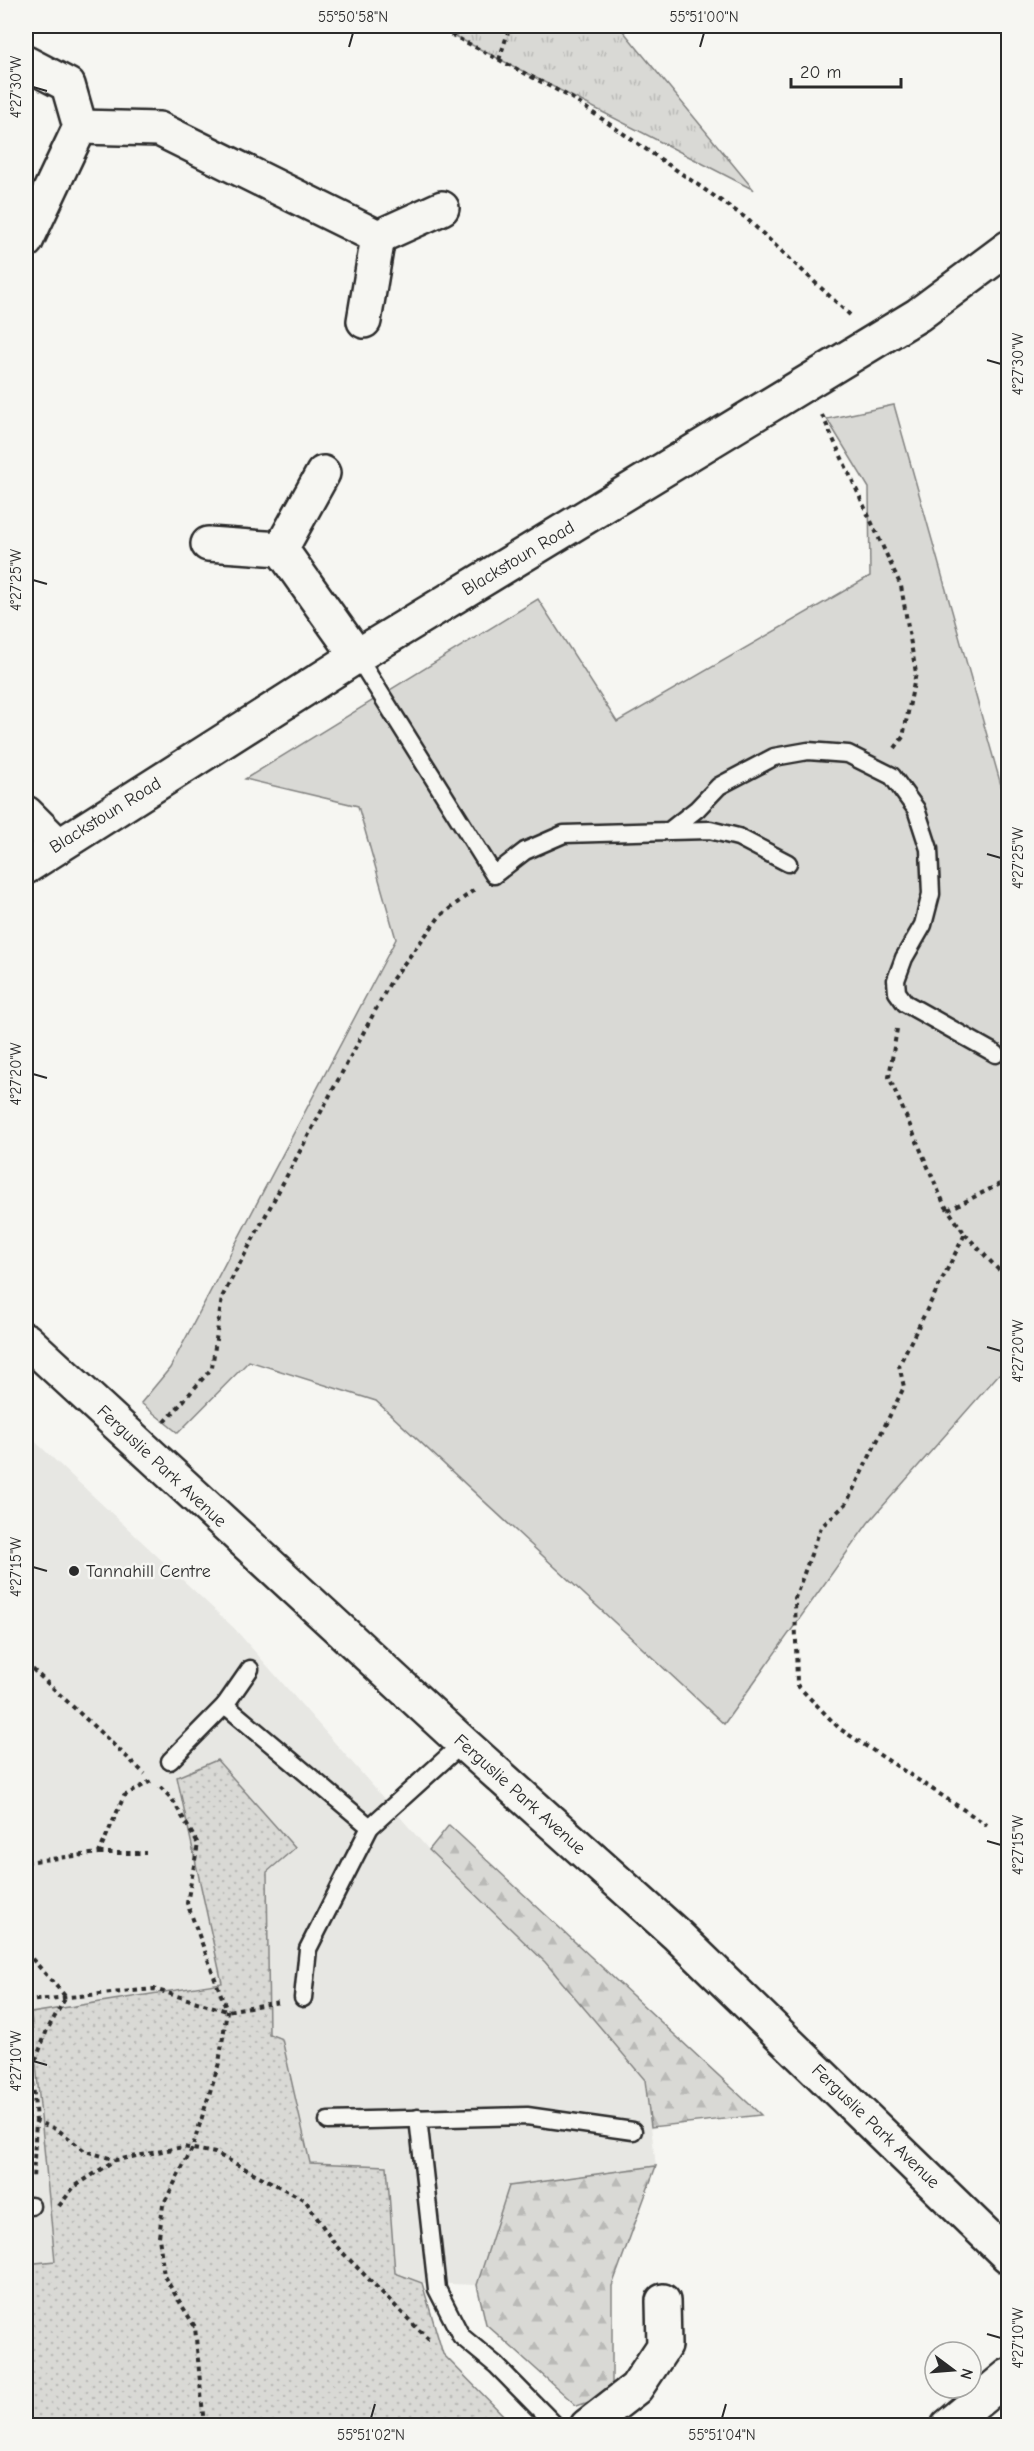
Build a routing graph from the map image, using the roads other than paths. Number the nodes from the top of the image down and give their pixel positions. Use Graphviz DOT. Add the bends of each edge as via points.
graph roads {
  1 [pos="26,63"];
  2 [pos="80,127"];
  3 [pos="442,208"];
  4 [pos="378,237"];
  5 [pos="26,241"];
  6 [pos="1008,248"];
  7 [pos="364,321"];
  8 [pos="323,473"];
  9 [pos="207,544"];
  10 [pos="281,549"];
  11 [pos="357,656"];
  12 [pos="26,813"];
  13 [pos="669,831"];
  14 [pos="58,845"];
  15 [pos="788,863"];
  16 [pos="26,867"];
  17 [pos="996,1054"];
  18 [pos="26,1340"];
  19 [pos="249,1669"];
  20 [pos="225,1705"];
  21 [pos="463,1743"];
  22 [pos="170,1761"];
  23 [pos="370,1827"];
  24 [pos="303,1998"];
  25 [pos="418,2118"];
  26 [pos="328,2121"];
  27 [pos="633,2131"];
  28 [pos="1008,2256"];
  29 [pos="663,2301"];
  30 [pos="1008,2376"];
  31 [pos="556,2426"];
  32 [pos="587,2426"];
  33 [pos="948,2426"];
  1 -- 2 [label="street" via="68,85"];
  2 -- 4 [label="street" via="159,129"];
  2 -- 5 [label="street"];
  3 -- 4 [label="street"];
  4 -- 7 [label="street"];
  6 -- 11 [label="street, Blackstoun Road" via="918,315"];
  8 -- 10 [label="street"];
  9 -- 10 [label="street"];
  10 -- 11 [label="street"];
  11 -- 13 [label="lane" via="494,875 525,851 564,834"];
  11 -- 14 [label="street, Blackstoun Road"];
  12 -- 14 [label="street"];
  13 -- 15 [label="lane" via="710,830 738,837"];
  13 -- 17 [label="lane" via="719,786 774,757 808,751 848,754 892,776 916,809 929,849 931,894 923,925 896,980 897,992"];
  14 -- 16 [label="street, Blackstoun Road"];
  18 -- 21 [label="street, Ferguslie Park Avenue"];
  19 -- 20 [label="lane"];
  20 -- 22 [label="lane"];
  20 -- 23 [label="lane"];
  21 -- 23 [label="lane"];
  21 -- 28 [label="street, Ferguslie Park Avenue" via="676,1934"];
  23 -- 24 [label="lane" via="308,1949"];
  25 -- 26 [label="lane"];
  25 -- 27 [label="lane" via="527,2116"];
  25 -- 31 [label="lane" via="437,2289 461,2336 496,2365"];
  29 -- 32 [label="street" via="664,2346 636,2388"];
  30 -- 33 [label="street"];
}
